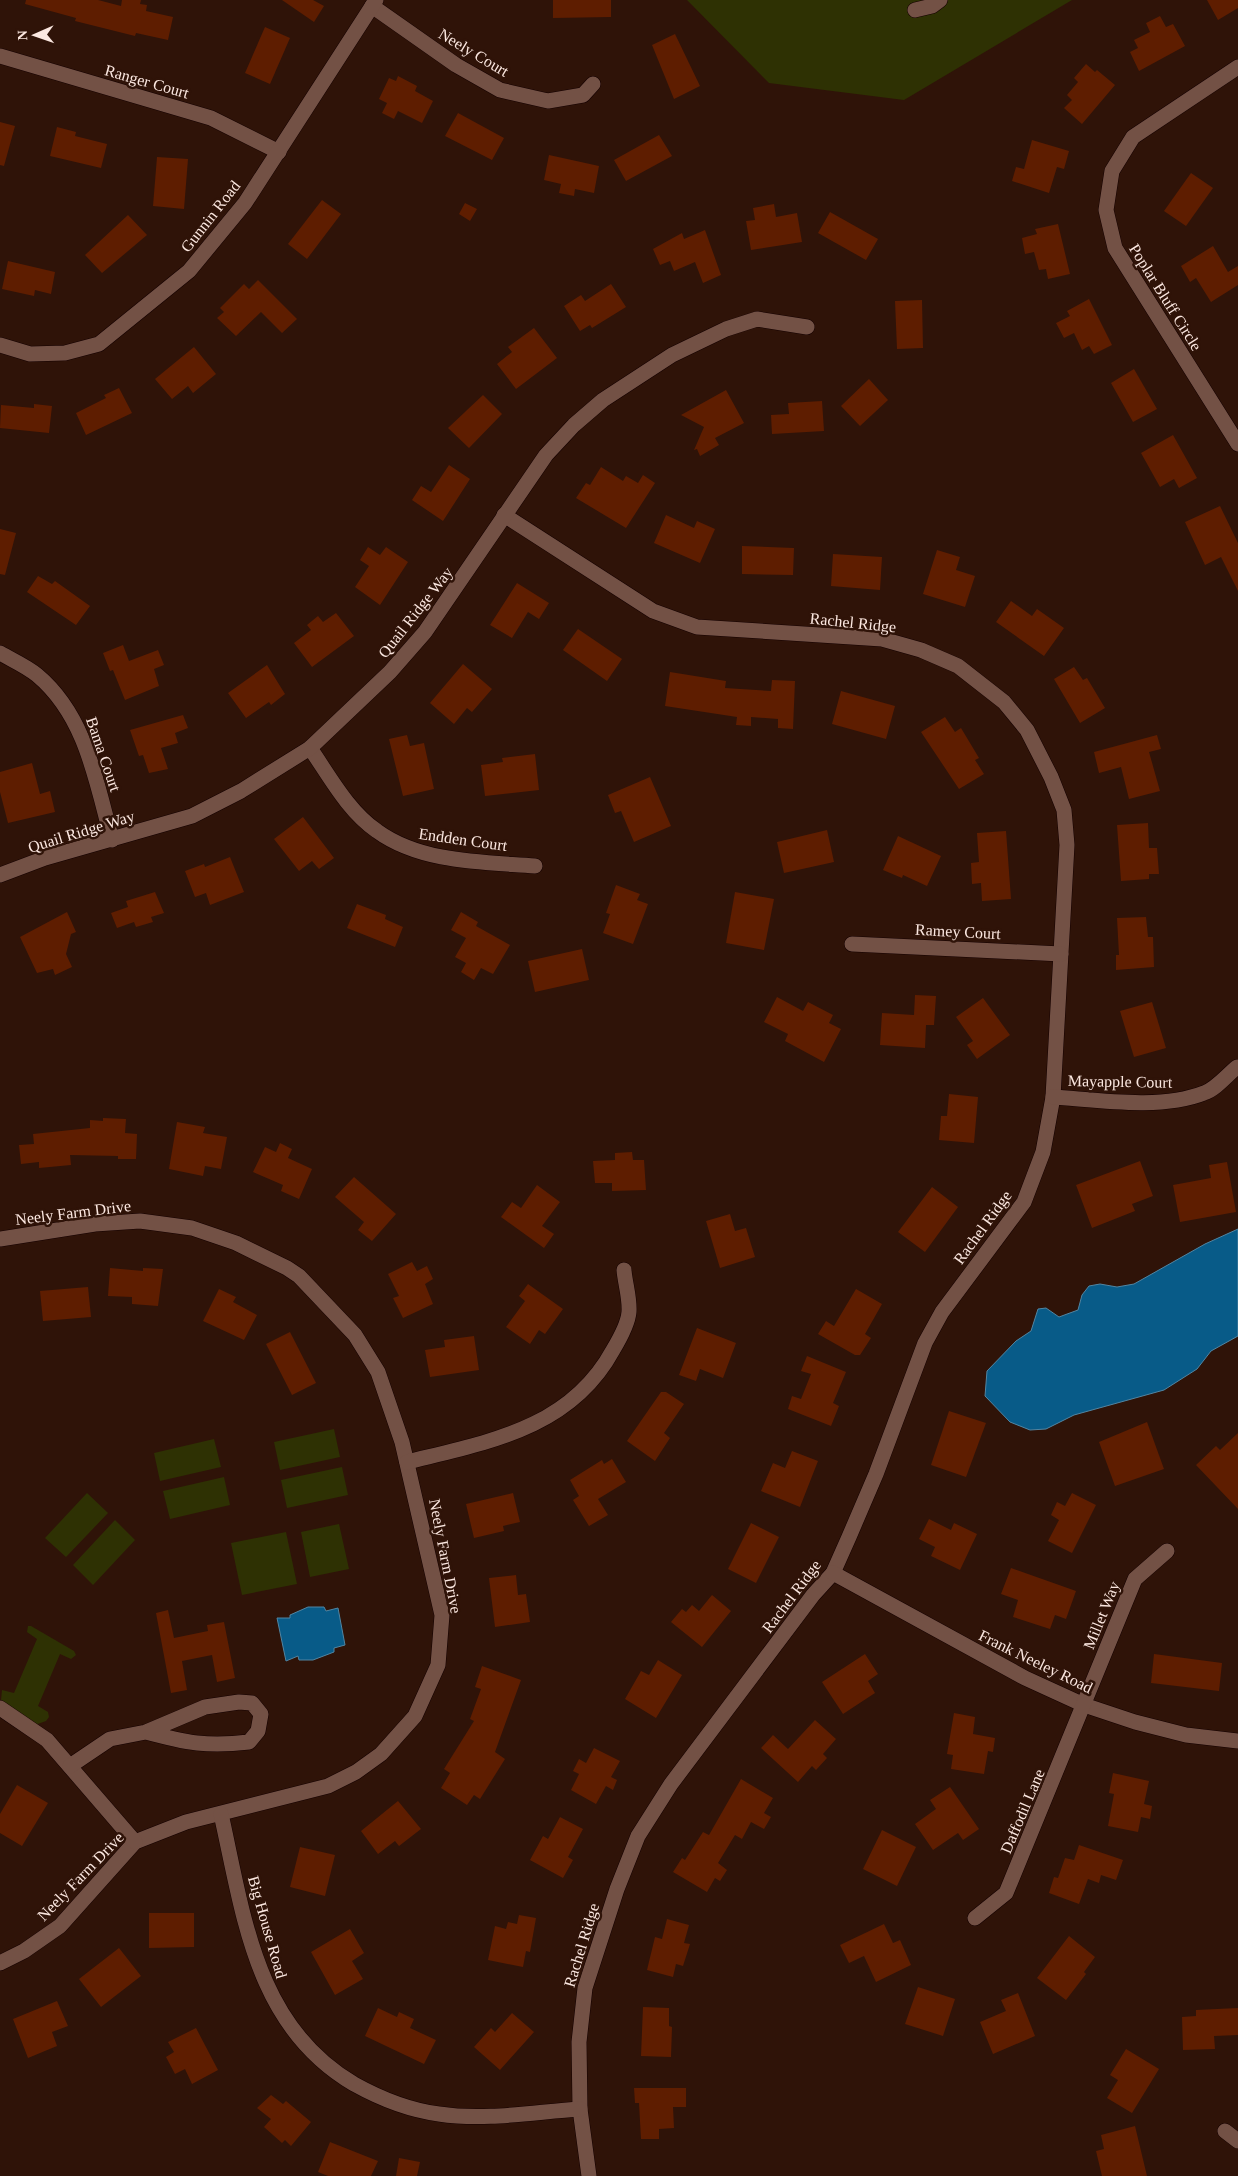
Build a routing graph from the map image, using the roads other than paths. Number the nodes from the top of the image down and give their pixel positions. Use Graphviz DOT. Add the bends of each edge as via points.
graph roads {
  1 [pos="940,0"];
  2 [pos="374,3"];
  3 [pos="915,10"];
  4 [pos="0,56"];
  5 [pos="1238,67"];
  6 [pos="593,84"];
  7 [pos="279,152"];
  8 [pos="807,327"];
  9 [pos="0,345"];
  10 [pos="1238,444"];
  11 [pos="504,515"];
  12 [pos="0,653"];
  13 [pos="310,748"];
  14 [pos="112,840"];
  15 [pos="535,866"];
  16 [pos="0,875"];
  17 [pos="852,944"];
  18 [pos="1061,954"];
  19 [pos="1237,1066"];
  20 [pos="1053,1097"];
  21 [pos="0,1239"];
  22 [pos="624,1270"];
  23 [pos="408,1462"];
  24 [pos="1167,1551"];
  25 [pos="833,1573"];
  26 [pos="1084,1705"];
  27 [pos="0,1708"];
  28 [pos="146,1732"];
  29 [pos="1238,1741"];
  30 [pos="70,1766"];
  31 [pos="221,1814"];
  32 [pos="135,1842"];
  33 [pos="975,1918"];
  34 [pos="0,1963"];
  35 [pos="580,2109"];
  36 [pos="1225,2131"];
  37 [pos="1238,2141"];
  38 [pos="589,2176"];
  1 -- 3 [label="street" via="932,6"];
  2 -- 6 [label="street, Neely Court" via="456,66 500,90 548,101 582,95"];
  2 -- 7 [label="street, Gunnin Road"];
  4 -- 7 [label="street, Ranger Court" via="211,118"];
  5 -- 10 [label="street, Poplar Bluff Circle" via="1133,137 1112,171 1106,210 1115,248"];
  7 -- 9 [label="street, Gunnin Road" via="245,203 190,271 98,344 65,354 30,354"];
  8 -- 11 [label="street, Quail Ridge Way" via="758,319 700,340 645,370 574,425 546,456"];
  11 -- 13 [label="street, Quail Ridge Way" via="425,632 390,672"];
  11 -- 18 [label="street, Rachel Ridge" via="653,611 697,627 882,639 921,650 958,666 1004,702 1027,730 1064,810 1067,845"];
  12 -- 14 [label="street, Bama Court" via="36,674 71,712 90,759"];
  13 -- 14 [label="street, Quail Ridge Way" via="241,791 192,816"];
  13 -- 15 [label="street, Endden Court" via="351,807 376,831 408,849 448,858"];
  14 -- 16 [label="street, Quail Ridge Way" via="45,858"];
  17 -- 18 [label="street, Ramey Court"];
  18 -- 20 [label="street, Rachel Ridge"];
  19 -- 20 [label="street, Mayapple Court" via="1206,1093 1183,1099 1118,1102"];
  20 -- 25 [label="street, Rachel Ridge" via="1043,1152 1024,1202 942,1312 925,1343 876,1474"];
  21 -- 23 [label="street, Neely Farm Drive" via="96,1224 140,1221 192,1228 236,1243 287,1268 299,1276 354,1335 378,1372"];
  22 -- 23 [label="street" via="629,1313 605,1365 580,1395 530,1428"];
  23 -- 31 [label="street, Neely Farm Drive" via="442,1615 438,1665 415,1716 381,1754 356,1772 328,1786"];
  24 -- 26 [label="street, Millet Way" via="1135,1579"];
  25 -- 26 [label="street, Frank Neeley Road" via="1025,1678"];
  25 -- 35 [label="street, Rachel Ridge" via="671,1784 638,1836 584,1988 579,2042"];
  26 -- 29 [label="street, Frank Neeley Road" via="1186,1735"];
  26 -- 33 [label="street, Daffodil Lane" via="1006,1893"];
  27 -- 30 [label="street" via="46,1740"];
  28 -- 28 [label="street" via="185,1743 224,1745 249,1742 258,1731 261,1714 252,1703 222,1704 205,1707"];
  28 -- 30 [label="street" via="110,1738"];
  30 -- 32 [label="street"];
  31 -- 32 [label="street, Neely Farm Drive" via="186,1822"];
  31 -- 35 [label="street, Big House Road" via="243,1913 267,1988 285,2021 331,2070 374,2095 406,2108 441,2115 478,2116"];
  32 -- 34 [label="street, Neely Farm Drive" via="60,1926"];
  35 -- 38 [label="street, Rachel Ridge"];
  36 -- 37 [label="street"];
}
